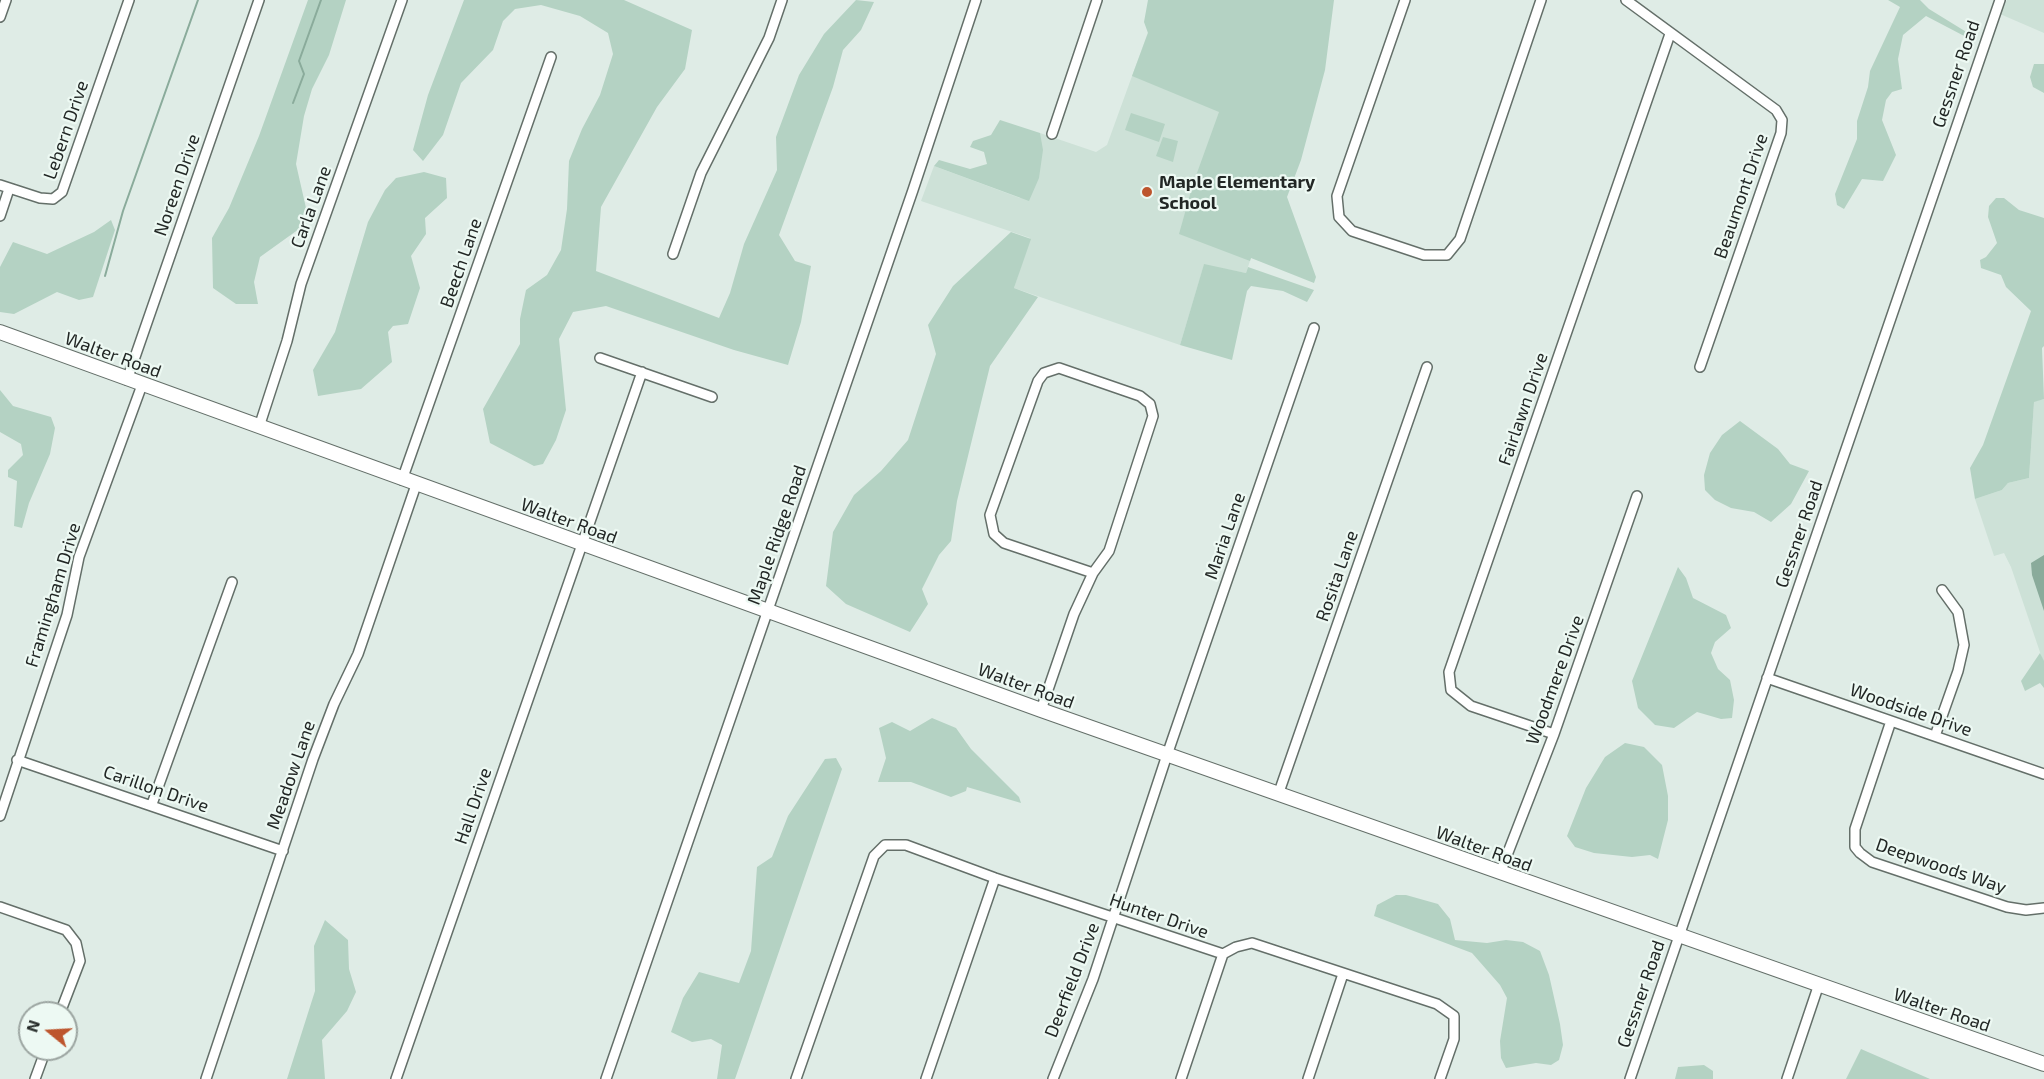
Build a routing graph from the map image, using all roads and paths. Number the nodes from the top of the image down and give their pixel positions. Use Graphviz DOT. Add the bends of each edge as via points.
graph roads {
  1 [pos="6,0"];
  2 [pos="129,0"];
  3 [pos="259,0"];
  4 [pos="402,0"];
  5 [pos="782,0"];
  6 [pos="976,0"];
  7 [pos="1097,0"];
  8 [pos="1405,0"];
  9 [pos="1541,0"];
  10 [pos="1626,0"];
  11 [pos="2000,0"];
  12 [pos="0,17"];
  13 [pos="1670,34"];
  14 [pos="551,57"];
  15 [pos="1052,134"];
  16 [pos="5,187"];
  17 [pos="0,216"];
  18 [pos="673,254"];
  19 [pos="1314,328"];
  20 [pos="0,332"];
  21 [pos="600,357"];
  22 [pos="1700,367"];
  23 [pos="1427,368"];
  24 [pos="642,372"];
  25 [pos="127,380"];
  26 [pos="142,385"];
  27 [pos="712,397"];
  28 [pos="259,428"];
  29 [pos="409,482"];
  30 [pos="1637,496"];
  31 [pos="580,545"];
  32 [pos="1093,573"];
  33 [pos="232,582"];
  34 [pos="1942,590"];
  35 [pos="768,612"];
  36 [pos="1767,678"];
  37 [pos="1041,710"];
  38 [pos="1892,721"];
  39 [pos="1554,734"];
  40 [pos="1935,736"];
  41 [pos="1167,755"];
  42 [pos="17,760"];
  43 [pos="2044,774"];
  44 [pos="1278,795"];
  45 [pos="152,804"];
  46 [pos="0,816"];
  47 [pos="283,851"];
  48 [pos="1500,873"];
  49 [pos="995,878"];
  50 [pos="0,907"];
  51 [pos="2044,908"];
  52 [pos="1113,917"];
  53 [pos="1678,937"];
  54 [pos="1223,954"];
  55 [pos="1343,974"];
  56 [pos="1818,987"];
  57 [pos="65,1001"];
  58 [pos="42,1061"];
  59 [pos="2044,1065"];
  60 [pos="35,1079"];
  61 [pos="206,1079"];
  62 [pos="396,1079"];
  63 [pos="606,1079"];
  64 [pos="796,1079"];
  65 [pos="926,1079"];
  66 [pos="1053,1079"];
  67 [pos="1181,1079"];
  68 [pos="1308,1079"];
  69 [pos="1440,1079"];
  70 [pos="1630,1079"];
  71 [pos="1787,1079"];
  1 -- 12 [label="street"];
  2 -- 16 [label="street, Lebern Drive" via="62,192 53,198 40,198"];
  3 -- 25 [label="street, Noreen Drive"];
  4 -- 28 [label="street, Carla Lane" via="301,284"];
  5 -- 18 [label="street" via="770,38 701,172"];
  6 -- 35 [label="street, Maple Ridge Road"];
  7 -- 15 [label="street"];
  8 -- 9 [label="street" via="1337,196 1339,217 1352,231 1424,255 1447,255 1460,239"];
  10 -- 13 [label="street, Beaumont Drive"];
  11 -- 36 [label="street, Gessner Road"];
  13 -- 22 [label="street, Beaumont Drive" via="1776,110 1782,120 1781,133"];
  13 -- 39 [label="street, Fairlawn Drive" via="1449,672 1451,690 1471,706"];
  14 -- 29 [label="street, Beech Lane"];
  16 -- 17 [label="street, Lebern Drive"];
  19 -- 41 [label="street, Maria Lane"];
  20 -- 25 [label="street, Walter Road"];
  21 -- 24 [label="street"];
  23 -- 44 [label="street, Rosita Lane"];
  24 -- 27 [label="street"];
  24 -- 31 [label="street, Hall Drive"];
  25 -- 26 [label="street, Walter Road"];
  26 -- 28 [label="street, Walter Road"];
  26 -- 42 [label="street, Framingham Drive" via="79,557 67,615"];
  28 -- 29 [label="street, Walter Road"];
  29 -- 31 [label="street, Walter Road"];
  29 -- 47 [label="street, Meadow Lane" via="358,654 334,704"];
  30 -- 39 [label="street, Woodmere Drive"];
  31 -- 35 [label="street, Walter Road"];
  31 -- 62 [label="street, Hall Drive"];
  32 -- 32 [label="street" via="1109,551 1153,416 1150,404 1140,396 1059,368 1044,373 1038,381 990,515 994,534 1004,543"];
  32 -- 37 [label="street" via="1074,614"];
  33 -- 45 [label="street"];
  34 -- 40 [label="street" via="1958,612 1964,645"];
  35 -- 37 [label="street, Walter Road"];
  35 -- 63 [label="street, Maple Ridge Road"];
  36 -- 38 [label="street, Woodside Drive"];
  36 -- 53 [label="street, Gessner Road"];
  37 -- 41 [label="street, Walter Road"];
  38 -- 40 [label="street, Woodside Drive"];
  38 -- 51 [label="street, Deepwoods Way" via="1855,829 1855,847 1872,862 2007,907"];
  39 -- 48 [label="street, Woodmere Drive"];
  40 -- 43 [label="street, Woodside Drive"];
  41 -- 44 [label="street, Walter Road"];
  41 -- 52 [label="street, Deerfield Drive"];
  42 -- 45 [label="street, Carillon Drive"];
  42 -- 46 [label="street, Framingham Drive"];
  44 -- 48 [label="street, Walter Road"];
  45 -- 47 [label="street, Carillon Drive"];
  47 -- 61 [label="street, Meadow Lane"];
  48 -- 53 [label="street, Walter Road"];
  49 -- 52 [label="street, Hunter Drive"];
  49 -- 64 [label="street, Hunter Drive" via="906,844 885,845 874,856"];
  49 -- 65 [label="street"];
  50 -- 57 [label="street" via="66,930 76,943 80,961"];
  52 -- 54 [label="street, Hunter Drive"];
  52 -- 66 [label="street, Deerfield Drive"];
  53 -- 56 [label="street, Walter Road"];
  53 -- 70 [label="street, Gessner Road"];
  54 -- 55 [label="street, Hunter Drive" via="1252,943"];
  54 -- 67 [label="street"];
  55 -- 68 [label="street"];
  55 -- 69 [label="street, Hunter Drive" via="1437,1004 1454,1016 1454,1039"];
  56 -- 59 [label="street, Walter Road"];
  56 -- 71 [label="street"];
  58 -- 60 [label="street"];
}
